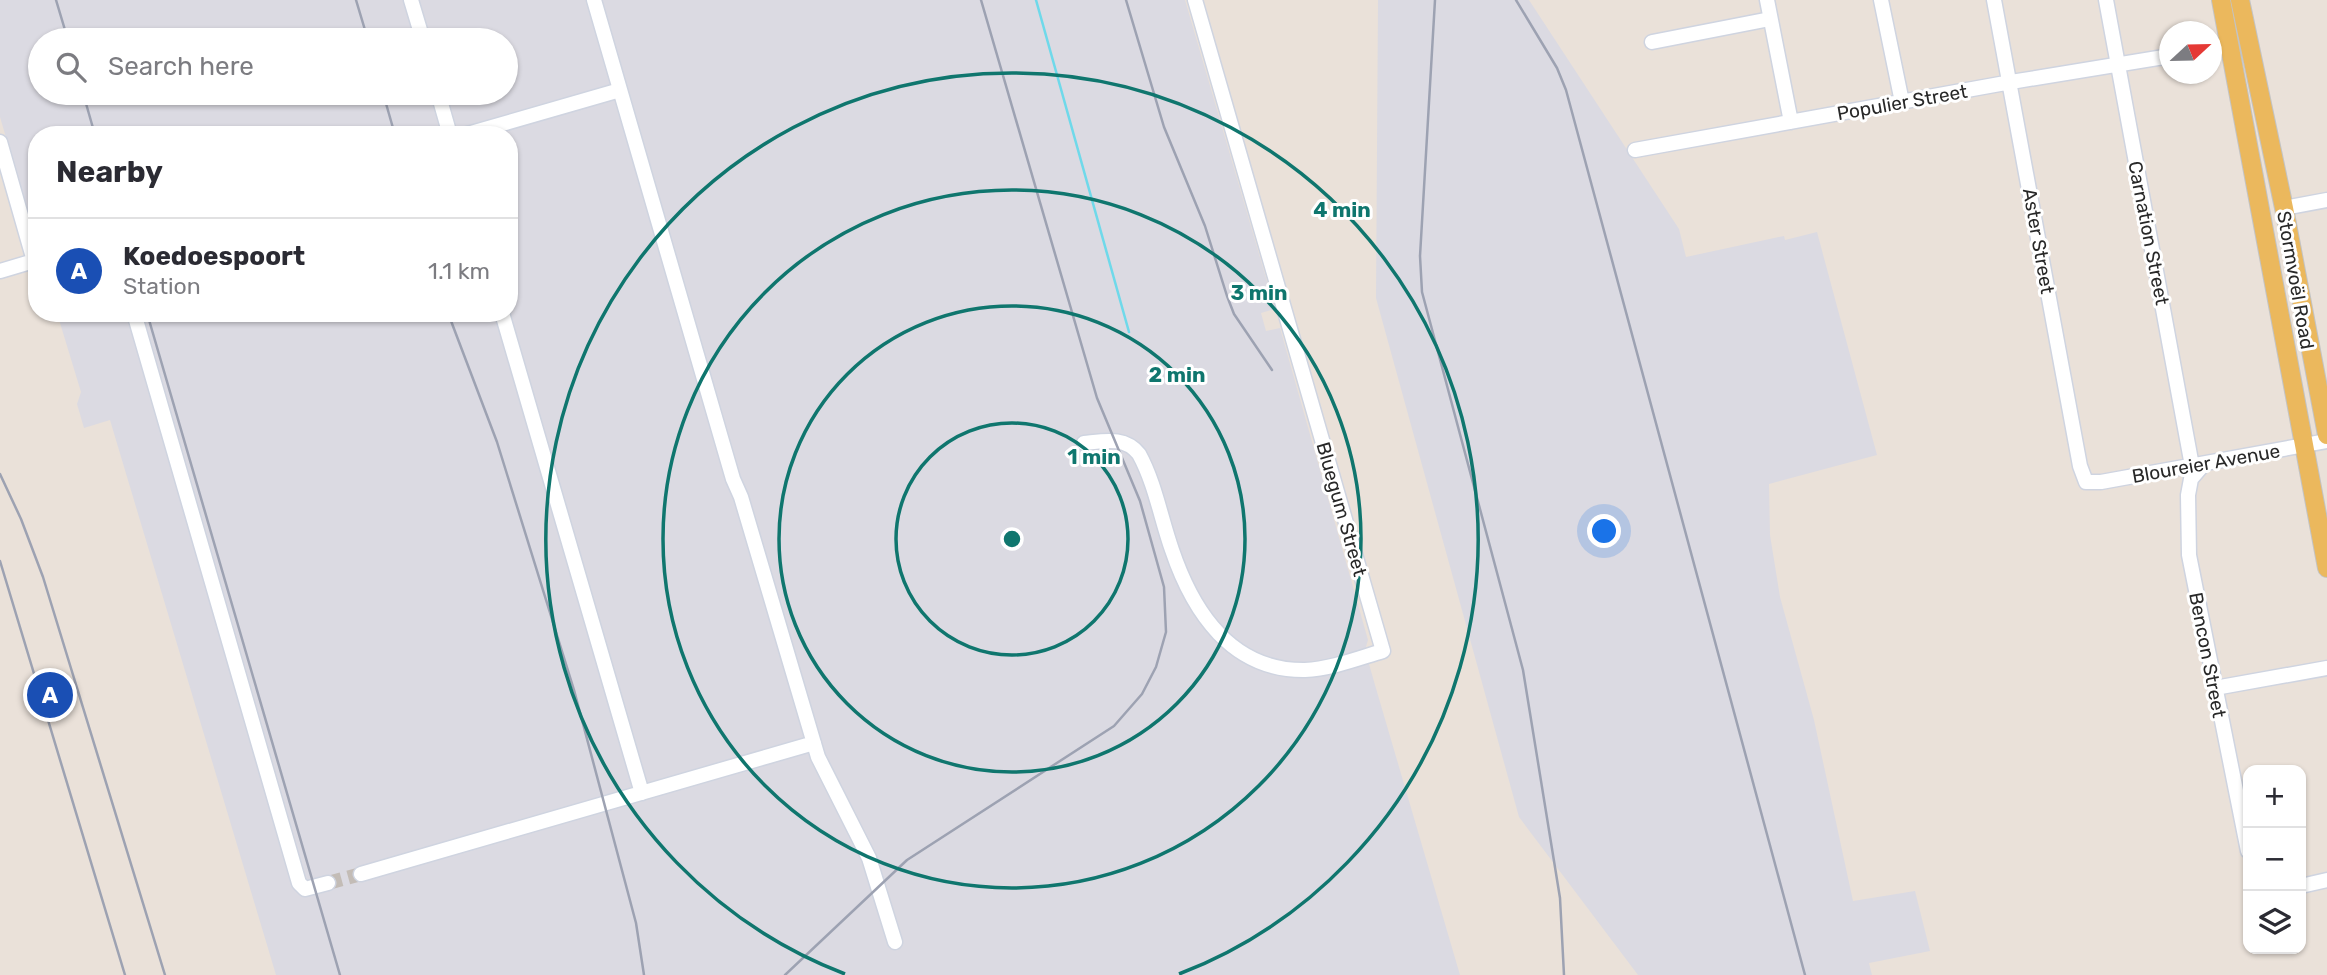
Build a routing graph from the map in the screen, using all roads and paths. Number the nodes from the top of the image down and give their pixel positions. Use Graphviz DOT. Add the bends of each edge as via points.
graph roads {
  1 [pos="411,0"];
  2 [pos="594,0"];
  3 [pos="1195,0"];
  4 [pos="1767,0"];
  5 [pos="1881,0"];
  6 [pos="1994,0"];
  7 [pos="2106,0"];
  8 [pos="2221,0"];
  9 [pos="2240,0"];
  10 [pos="1770,19"];
  11 [pos="2221,21"];
  12 [pos="419,28"];
  13 [pos="1651,42"];
  14 [pos="2222,54"];
  15 [pos="2159,58"];
  16 [pos="2118,66"];
  17 [pos="2011,82"];
  18 [pos="620,90"];
  19 [pos="1902,102"];
  20 [pos="441,105"];
  21 [pos="1791,122"];
  22 [pos="447,126"];
  23 [pos="495,126"];
  24 [pos="0,142"];
  25 [pos="1635,150"];
  26 [pos="2327,200"];
  27 [pos="2284,208"];
  28 [pos="28,237"];
  29 [pos="28,263"];
  30 [pos="0,271"];
  31 [pos="137,322"];
  32 [pos="505,322"];
  33 [pos="2327,435"];
  34 [pos="2327,441"];
  35 [pos="1084,443"];
  36 [pos="2304,445"];
  37 [pos="2198,465"];
  38 [pos="2086,482"];
  39 [pos="2327,568"];
  40 [pos="2327,668"];
  41 [pos="2215,688"];
  42 [pos="814,743"];
  43 [pos="642,793"];
  44 [pos="2243,828"];
  45 [pos="361,874"];
  46 [pos="2327,880"];
  47 [pos="328,883"];
  48 [pos="2306,885"];
  49 [pos="895,942"];
  1 -- 12 [label="street"];
  2 -- 18 [label="street"];
  3 -- 35 [label="street, Bluegum Street" via="1383,651 1305,670 1259,660 1233,647 1207,621 1186,586 1144,463 1135,449 1116,441"];
  4 -- 10 [label="street"];
  5 -- 19 [label="street"];
  6 -- 17 [label="street, Aster Street"];
  7 -- 16 [label="street, Carnation Street"];
  8 -- 11 [label="main road, Stormvoël Road"];
  9 -- 27 [label="main road, Stormvoël Road"];
  10 -- 13 [label="street"];
  10 -- 21 [label="street"];
  14 -- 36 [label="main road, Stormvoël Road" via="2263,213"];
  15 -- 16 [label="street, Populier Street"];
  16 -- 17 [label="street, Populier Street"];
  16 -- 37 [label="street, Carnation Street"];
  17 -- 19 [label="street, Populier Street"];
  17 -- 38 [label="street, Aster Street"];
  18 -- 23 [label="street"];
  18 -- 42 [label="street"];
  19 -- 21 [label="street, Populier Street"];
  20 -- 22 [label="street"];
  21 -- 25 [label="street, Populier Street"];
  24 -- 28 [label="street"];
  26 -- 27 [label="street"];
  27 -- 33 [label="main road, Stormvoël Road"];
  29 -- 30 [label="street"];
  31 -- 47 [label="street" via="299,883 307,889"];
  32 -- 43 [label="street"];
  34 -- 36 [label="street, Bloureier Avenue"];
  36 -- 37 [label="street, Bloureier Avenue"];
  36 -- 39 [label="main road, Stormvoël Road"];
  37 -- 38 [label="street, Bloureier Avenue"];
  37 -- 41 [label="street, Bencon Street" via="2188,495 2189,555"];
  40 -- 41 [label="street"];
  41 -- 44 [label="street, Bencon Street"];
  42 -- 43 [label="street"];
  42 -- 49 [label="street" via="869,858"];
  43 -- 45 [label="street"];
  46 -- 48 [label="street"];
}
